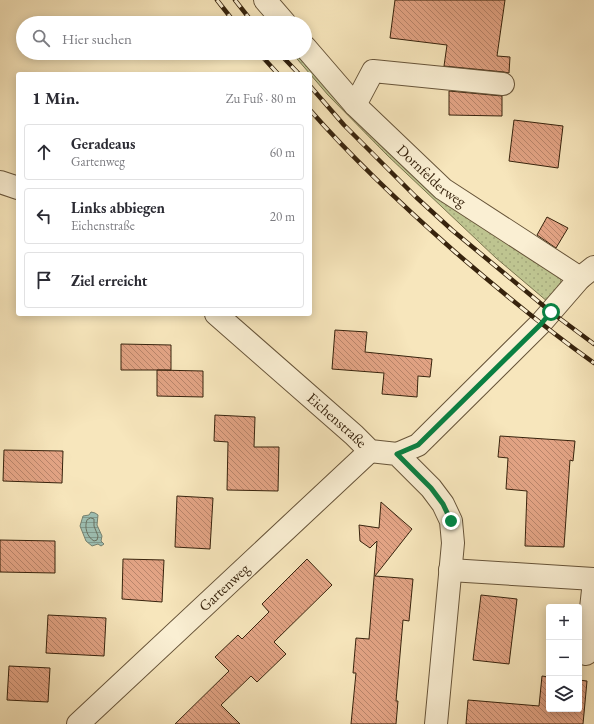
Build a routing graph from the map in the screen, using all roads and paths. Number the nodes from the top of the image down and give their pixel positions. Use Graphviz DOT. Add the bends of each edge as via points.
graph roads {
  1 [pos="265,0"];
  2 [pos="279,16"];
  3 [pos="312,55"];
  4 [pos="503,84"];
  5 [pos="355,105"];
  6 [pos="0,182"];
  7 [pos="16,187"];
  8 [pos="587,272"];
  9 [pos="218,316"];
  10 [pos="370,451"];
  11 [pos="397,454"];
  12 [pos="450,570"];
  13 [pos="594,580"];
  14 [pos="586,654"];
  15 [pos="78,724"];
  16 [pos="436,724"];
  1 -- 2 [label="street"];
  3 -- 5 [label="street, Dornfelderweg"];
  4 -- 5 [label="street" via="373,71"];
  5 -- 8 [label="street, Dornfelderweg" via="443,189"];
  6 -- 7 [label="street"];
  8 -- 11 [label="street" via="541,324 418,445"];
  9 -- 10 [label="street, Eichenstraße"];
  10 -- 11 [label="street, Eichenstraße"];
  10 -- 15 [label="street, Gartenweg"];
  11 -- 12 [label="street" via="431,488 451,521 453,543"];
  12 -- 13 [label="street"];
  12 -- 16 [label="street"];
  13 -- 14 [label="street"];
}
